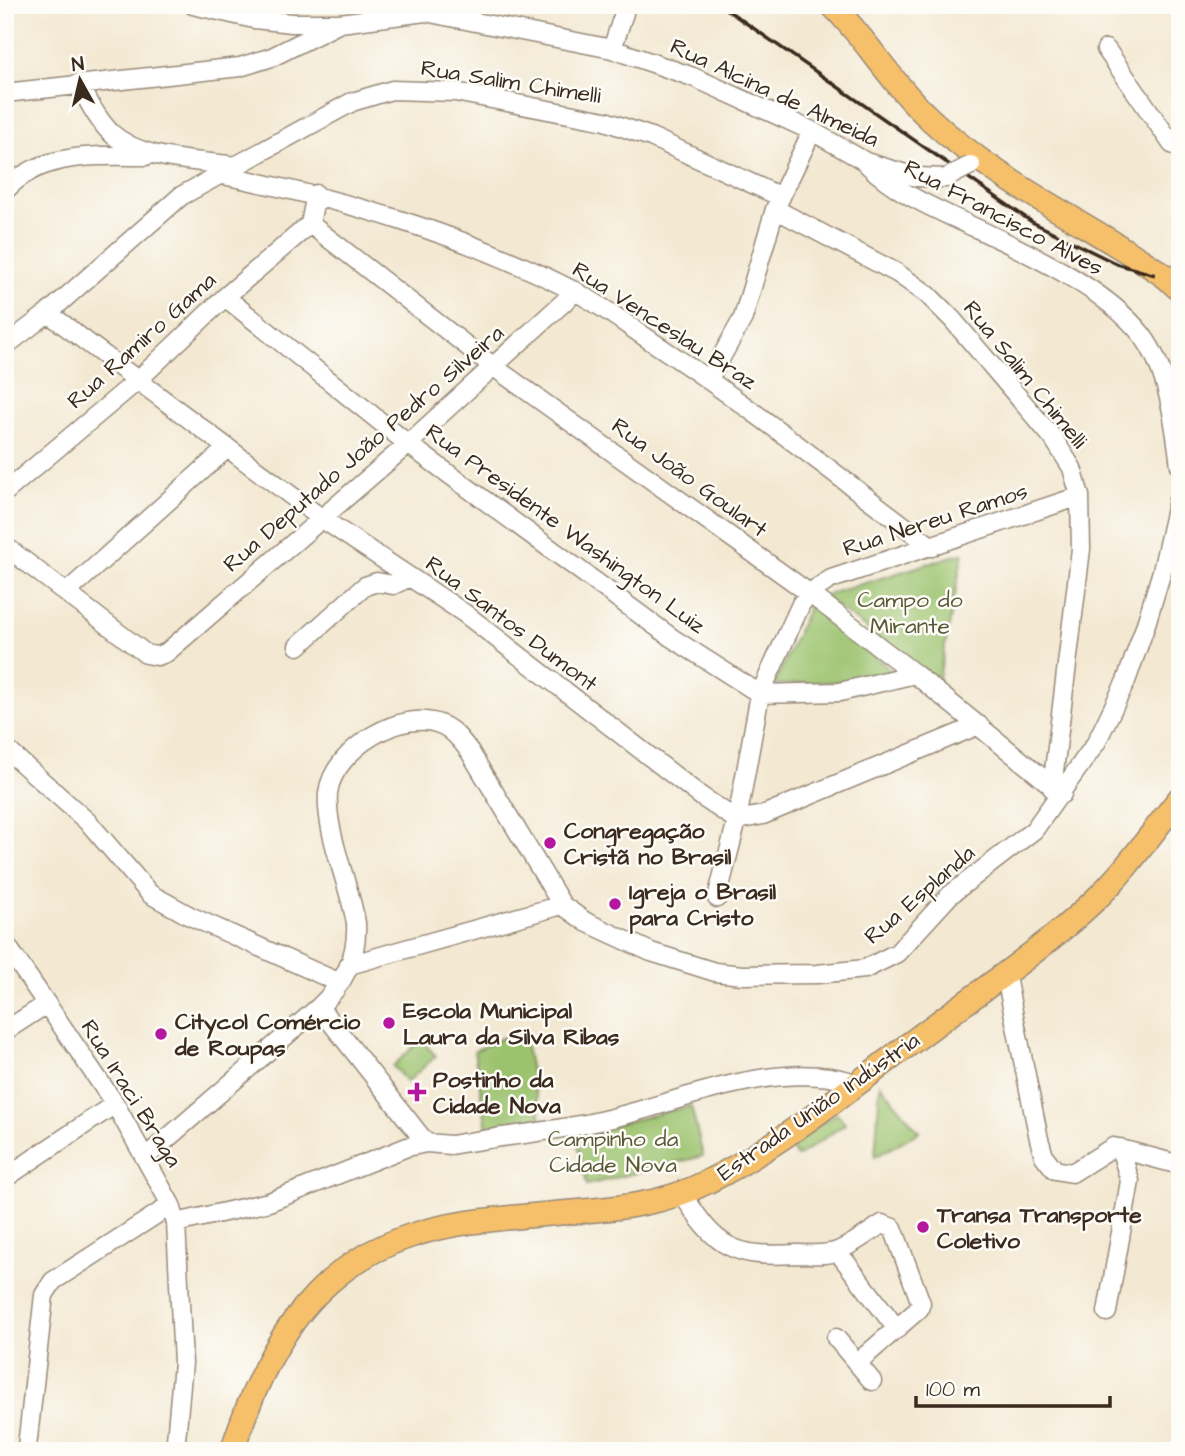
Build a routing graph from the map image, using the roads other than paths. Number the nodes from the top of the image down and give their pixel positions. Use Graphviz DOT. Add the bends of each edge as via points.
graph roads {
  1 [pos="192,5"];
  2 [pos="623,5"];
  3 [pos="832,5"];
  4 [pos="844,5"];
  5 [pos="214,7"];
  6 [pos="425,9"];
  7 [pos="340,23"];
  8 [pos="856,29"];
  9 [pos="612,49"];
  10 [pos="1106,50"];
  11 [pos="79,83"];
  12 [pos="5,93"];
  13 [pos="812,131"];
  14 [pos="1180,148"];
  15 [pos="167,156"];
  16 [pos="866,162"];
  17 [pos="975,162"];
  18 [pos="235,166"];
  19 [pos="218,174"];
  20 [pos="5,191"];
  21 [pos="316,194"];
  22 [pos="778,203"];
  23 [pos="310,225"];
  24 [pos="1170,277"];
  25 [pos="576,291"];
  26 [pos="225,297"];
  27 [pos="48,313"];
  28 [pos="5,345"];
  29 [pos="494,367"];
  30 [pos="709,379"];
  31 [pos="136,381"];
  32 [pos="408,444"];
  33 [pos="226,449"];
  34 [pos="1180,466"];
  35 [pos="1180,491"];
  36 [pos="5,492"];
  37 [pos="1080,496"];
  38 [pos="321,518"];
  39 [pos="5,546"];
  40 [pos="932,547"];
  41 [pos="410,577"];
  42 [pos="66,593"];
  43 [pos="809,593"];
  44 [pos="298,646"];
  45 [pos="915,674"];
  46 [pos="760,694"];
  47 [pos="979,725"];
  48 [pos="5,748"];
  49 [pos="1057,791"];
  50 [pos="1180,798"];
  51 [pos="737,820"];
  52 [pos="717,898"];
  53 [pos="562,905"];
  54 [pos="5,943"];
  55 [pos="349,965"];
  56 [pos="1005,972"];
  57 [pos="340,983"];
  58 [pos="46,1005"];
  59 [pos="319,1007"];
  60 [pos="5,1031"];
  61 [pos="856,1083"];
  62 [pos="115,1104"];
  63 [pos="426,1143"];
  64 [pos="1120,1149"];
  65 [pos="146,1156"];
  66 [pos="1180,1165"];
  67 [pos="5,1178"];
  68 [pos="682,1194"];
  69 [pos="171,1205"];
  70 [pos="176,1223"];
  71 [pos="838,1252"];
  72 [pos="1107,1312"];
  73 [pos="897,1329"];
  74 [pos="836,1338"];
  75 [pos="857,1363"];
  76 [pos="872,1381"];
  77 [pos="27,1447"];
  78 [pos="175,1451"];
  79 [pos="232,1451"];
  1 -- 5 [label="street"];
  2 -- 9 [label="street"];
  3 -- 8 [label="main road"];
  4 -- 8 [label="main road"];
  5 -- 7 [label="street" via="254,19"];
  6 -- 7 [label="street, Rua Alcina de Almeida"];
  6 -- 9 [label="street, Rua Alcina de Almeida"];
  7 -- 11 [label="street" via="293,48 240,67"];
  8 -- 17 [label="main road" via="908,97"];
  9 -- 13 [label="street, Rua Alcina de Almeida" via="693,77"];
  10 -- 14 [label="street" via="1172,144"];
  11 -- 12 [label="street"];
  11 -- 15 [label="street" via="112,133 126,144"];
  13 -- 16 [label="street, Rua Alcina de Almeida"];
  13 -- 22 [label="street"];
  15 -- 18 [label="street"];
  15 -- 20 [label="street" via="64,160 42,165"];
  16 -- 17 [label="street, Rua Alcina de Almeida, bridge" via="916,177 946,178"];
  16 -- 34 [label="street, Rua Francisco Alves" via="900,191 1029,254 1122,313 1142,336 1158,366"];
  17 -- 24 [label="main road"];
  18 -- 19 [label="street, Rua Salim Chimelli"];
  18 -- 22 [label="street, Rua Salim Chimelli" via="352,102 392,90 430,89 605,121 651,137"];
  19 -- 21 [label="street, Rua Venceslau Braz"];
  19 -- 27 [label="street, Rua Salim Chimelli" via="181,196"];
  21 -- 23 [label="street"];
  21 -- 25 [label="street, Rua Venceslau Braz" via="449,236"];
  22 -- 30 [label="street" via="743,318"];
  22 -- 37 [label="street, Rua Salim Chimelli" via="897,273 952,319 1053,438 1072,468"];
  23 -- 26 [label="street, Rua Ramiro Gama"];
  23 -- 29 [label="street, Rua João Goulart"];
  25 -- 29 [label="street, Rua Deputado João Pedro Silveira"];
  25 -- 30 [label="street, Rua Venceslau Braz"];
  26 -- 31 [label="street, Rua Ramiro Gama"];
  26 -- 32 [label="street, Rua Presidente Washington Luiz"];
  27 -- 28 [label="street, Rua Salim Chimelli"];
  27 -- 31 [label="street, Rua Santos Dumont"];
  29 -- 32 [label="street, Rua Deputado João Pedro Silveira"];
  29 -- 43 [label="street, Rua João Goulart"];
  30 -- 40 [label="street, Rua Venceslau Braz"];
  31 -- 33 [label="street, Rua Santos Dumont"];
  31 -- 36 [label="street, Rua Ramiro Gama"];
  32 -- 38 [label="street, Rua Deputado João Pedro Silveira"];
  32 -- 46 [label="street, Rua Presidente Washington Luiz" via="672,638"];
  33 -- 38 [label="street, Rua Santos Dumont"];
  33 -- 42 [label="street"];
  35 -- 49 [label="street" via="1162,571 1126,681 1096,743"];
  37 -- 40 [label="street, Rua Nereu Ramos"];
  37 -- 49 [label="street, Rua Salim Chimelli" via="1082,549"];
  38 -- 41 [label="street, Rua Santos Dumont"];
  38 -- 42 [label="street, Rua Deputado João Pedro Silveira" via="157,656 146,654"];
  39 -- 42 [label="street"];
  40 -- 43 [label="street, Rua Nereu Ramos" via="831,579"];
  41 -- 44 [label="street" via="393,585 377,582 365,586"];
  41 -- 51 [label="street, Rua Santos Dumont"];
  43 -- 45 [label="street, Rua João Goulart"];
  43 -- 46 [label="street"];
  45 -- 46 [label="street" via="840,692"];
  45 -- 47 [label="street, Rua João Goulart"];
  46 -- 51 [label="street"];
  47 -- 49 [label="street, Rua João Goulart"];
  47 -- 51 [label="street" via="762,815"];
  48 -- 57 [label="street" via="89,823 150,894"];
  49 -- 53 [label="street, Rua Esplanda" via="1034,830 950,895 897,953 865,969 817,974 715,972 651,952 586,922"];
  50 -- 56 [label="main road, Estrada União Indústria" via="1096,899"];
  51 -- 52 [label="street"];
  53 -- 55 [label="street"];
  53 -- 55 [label="street, Rua Esplanda" via="455,734 443,724 402,723 366,740 340,762 328,792 356,923 357,942"];
  54 -- 58 [label="street, Rua Iraci Braga"];
  55 -- 57 [label="street, Rua Esplanda"];
  56 -- 61 [label="main road, Estrada União Indústria"];
  56 -- 64 [label="street" via="1044,1156 1055,1170 1072,1173 1105,1150"];
  57 -- 59 [label="street, Rua Esplanda"];
  58 -- 60 [label="street"];
  58 -- 62 [label="street, Rua Iraci Braga"];
  59 -- 63 [label="street"];
  59 -- 65 [label="street, Rua Esplanda"];
  61 -- 63 [label="street" via="810,1074 768,1077 602,1120 450,1145"];
  61 -- 68 [label="main road, Estrada União Indústria" via="735,1167"];
  62 -- 65 [label="street, Rua Iraci Braga"];
  62 -- 67 [label="street"];
  63 -- 70 [label="street" via="269,1202"];
  64 -- 66 [label="street"];
  64 -- 72 [label="street" via="1130,1181"];
  65 -- 69 [label="street, Rua Iraci Braga"];
  68 -- 71 [label="street" via="705,1226 740,1253"];
  68 -- 79 [label="main road, Estrada União Indústria" via="623,1207 468,1223 408,1236 377,1250 322,1288 277,1341"];
  69 -- 70 [label="street, Rua Iraci Braga"];
  69 -- 77 [label="street" via="53,1281 44,1295"];
  70 -- 78 [label="street, Rua Iraci Braga" via="183,1363"];
  71 -- 73 [label="street"];
  71 -- 73 [label="street" via="882,1224 893,1228 921,1303"];
  73 -- 75 [label="street"];
  74 -- 75 [label="street"];
  75 -- 76 [label="street"];
}
